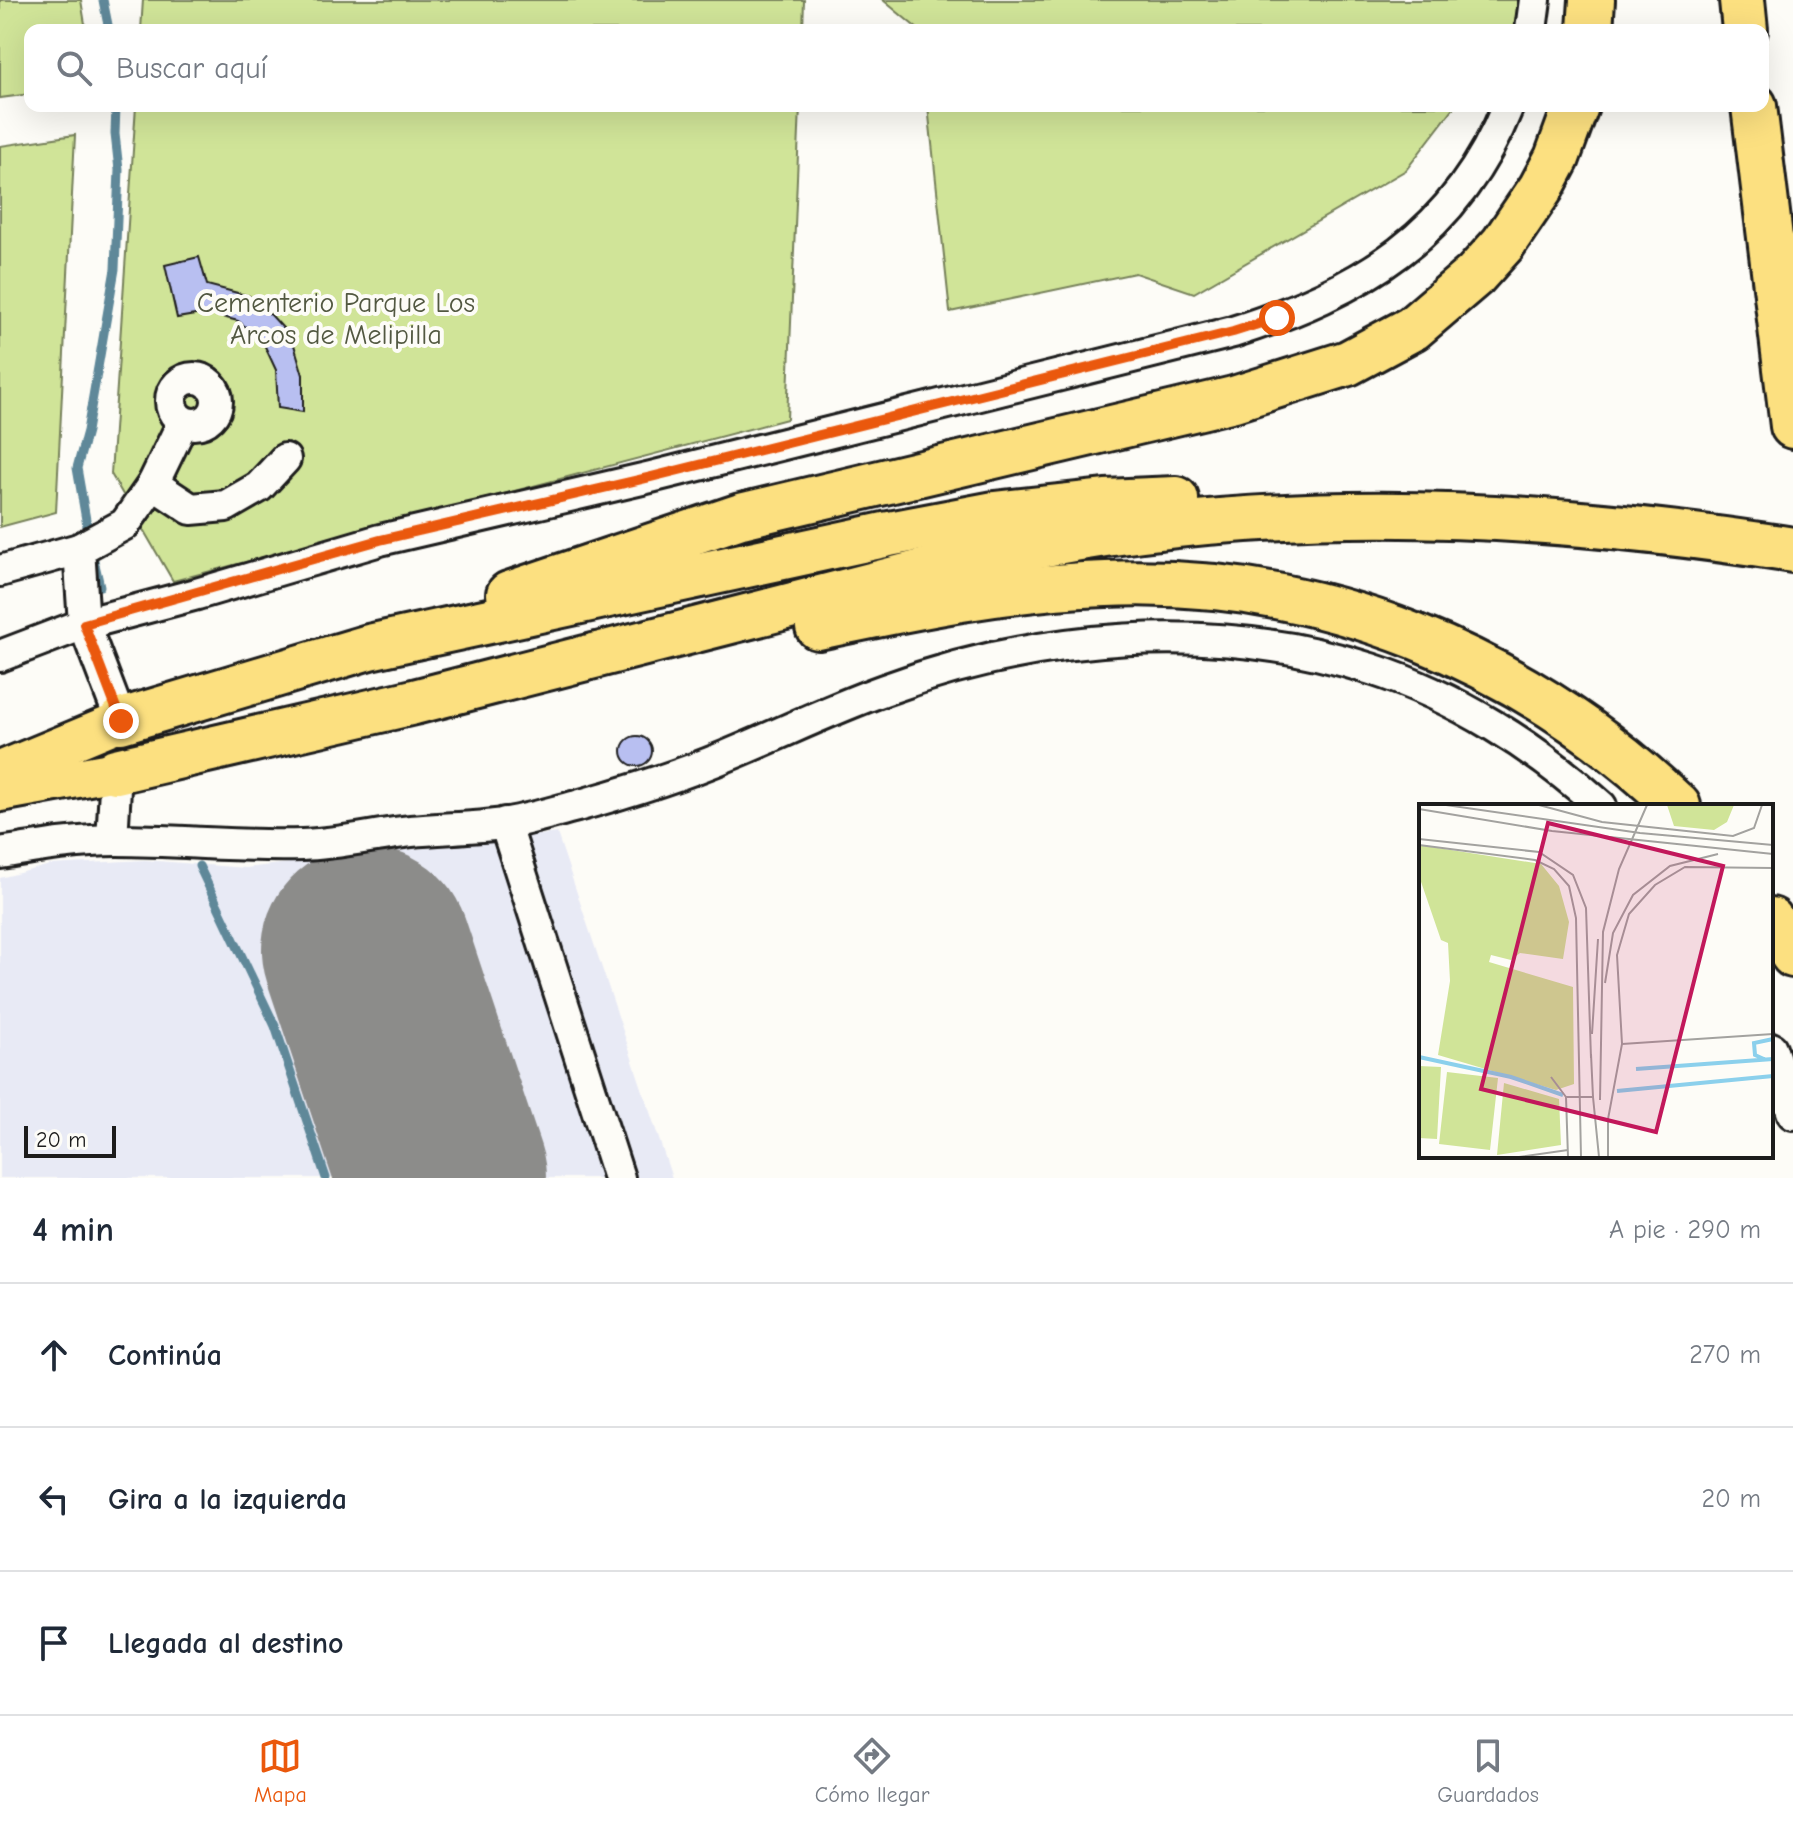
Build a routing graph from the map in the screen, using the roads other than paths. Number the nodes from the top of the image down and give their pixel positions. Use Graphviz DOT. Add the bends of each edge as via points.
graph roads {
  1 [pos="1535,0"];
  2 [pos="1592,0"];
  3 [pos="1742,0"];
  4 [pos="1532,24"];
  5 [pos="1590,24"];
  6 [pos="1744,24"];
  7 [pos="1505,112"];
  8 [pos="1574,112"];
  9 [pos="1755,112"];
  10 [pos="183,422"];
  11 [pos="1793,426"];
  12 [pos="285,459"];
  13 [pos="153,484"];
  14 [pos="1714,528"];
  15 [pos="1793,530"];
  16 [pos="79,549"];
  17 [pos="1793,550"];
  18 [pos="0,571"];
  19 [pos="84,624"];
  20 [pos="369,647"];
  21 [pos="0,656"];
  22 [pos="414,702"];
  23 [pos="121,721"];
  24 [pos="0,771"];
  25 [pos="116,771"];
  26 [pos="0,792"];
  27 [pos="1599,804"];
  28 [pos="1676,804"];
  29 [pos="505,823"];
  30 [pos="112,840"];
  31 [pos="0,853"];
  32 [pos="1773,923"];
  33 [pos="1793,955"];
  34 [pos="1773,1054"];
  35 [pos="1793,1114"];
  36 [pos="619,1178"];
  1 -- 4 [label="street"];
  2 -- 5 [label="highway"];
  3 -- 6 [label="highway"];
  7 -- 19 [label="street" via="1470,179 1423,234 1373,272 1277,318 380,540"];
  8 -- 20 [label="highway" via="1541,188 1503,244 1413,328 1348,363 1234,399 741,516 572,571"];
  9 -- 11 [label="highway"];
  10 -- 13 [label="street"];
  12 -- 13 [label="street" via="259,487 226,506 191,509"];
  13 -- 16 [label="street" via="125,524"];
  14 -- 15 [label="highway"];
  14 -- 17 [label="highway"];
  14 -- 20 [label="highway" via="1564,504 1402,496 1105,502 994,514 889,534"];
  14 -- 22 [label="highway" via="1367,515 1187,522 1047,542"];
  16 -- 18 [label="street"];
  16 -- 19 [label="street"];
  19 -- 21 [label="street"];
  19 -- 23 [label="street"];
  20 -- 23 [label="highway"];
  22 -- 25 [label="highway"];
  22 -- 28 [label="highway" via="629,667 946,600 1106,584 1198,585 1339,609 1466,657 1595,734"];
  23 -- 24 [label="main road"];
  25 -- 26 [label="main road"];
  25 -- 30 [label="street"];
  27 -- 29 [label="street" via="1523,746 1407,682 1345,661 1265,645 1162,639 1063,646 947,670 834,709 670,778"];
  29 -- 30 [label="street" via="305,845"];
  29 -- 36 [label="street"];
  30 -- 31 [label="street"];
  32 -- 33 [label="highway"];
  34 -- 35 [label="street"];
}
